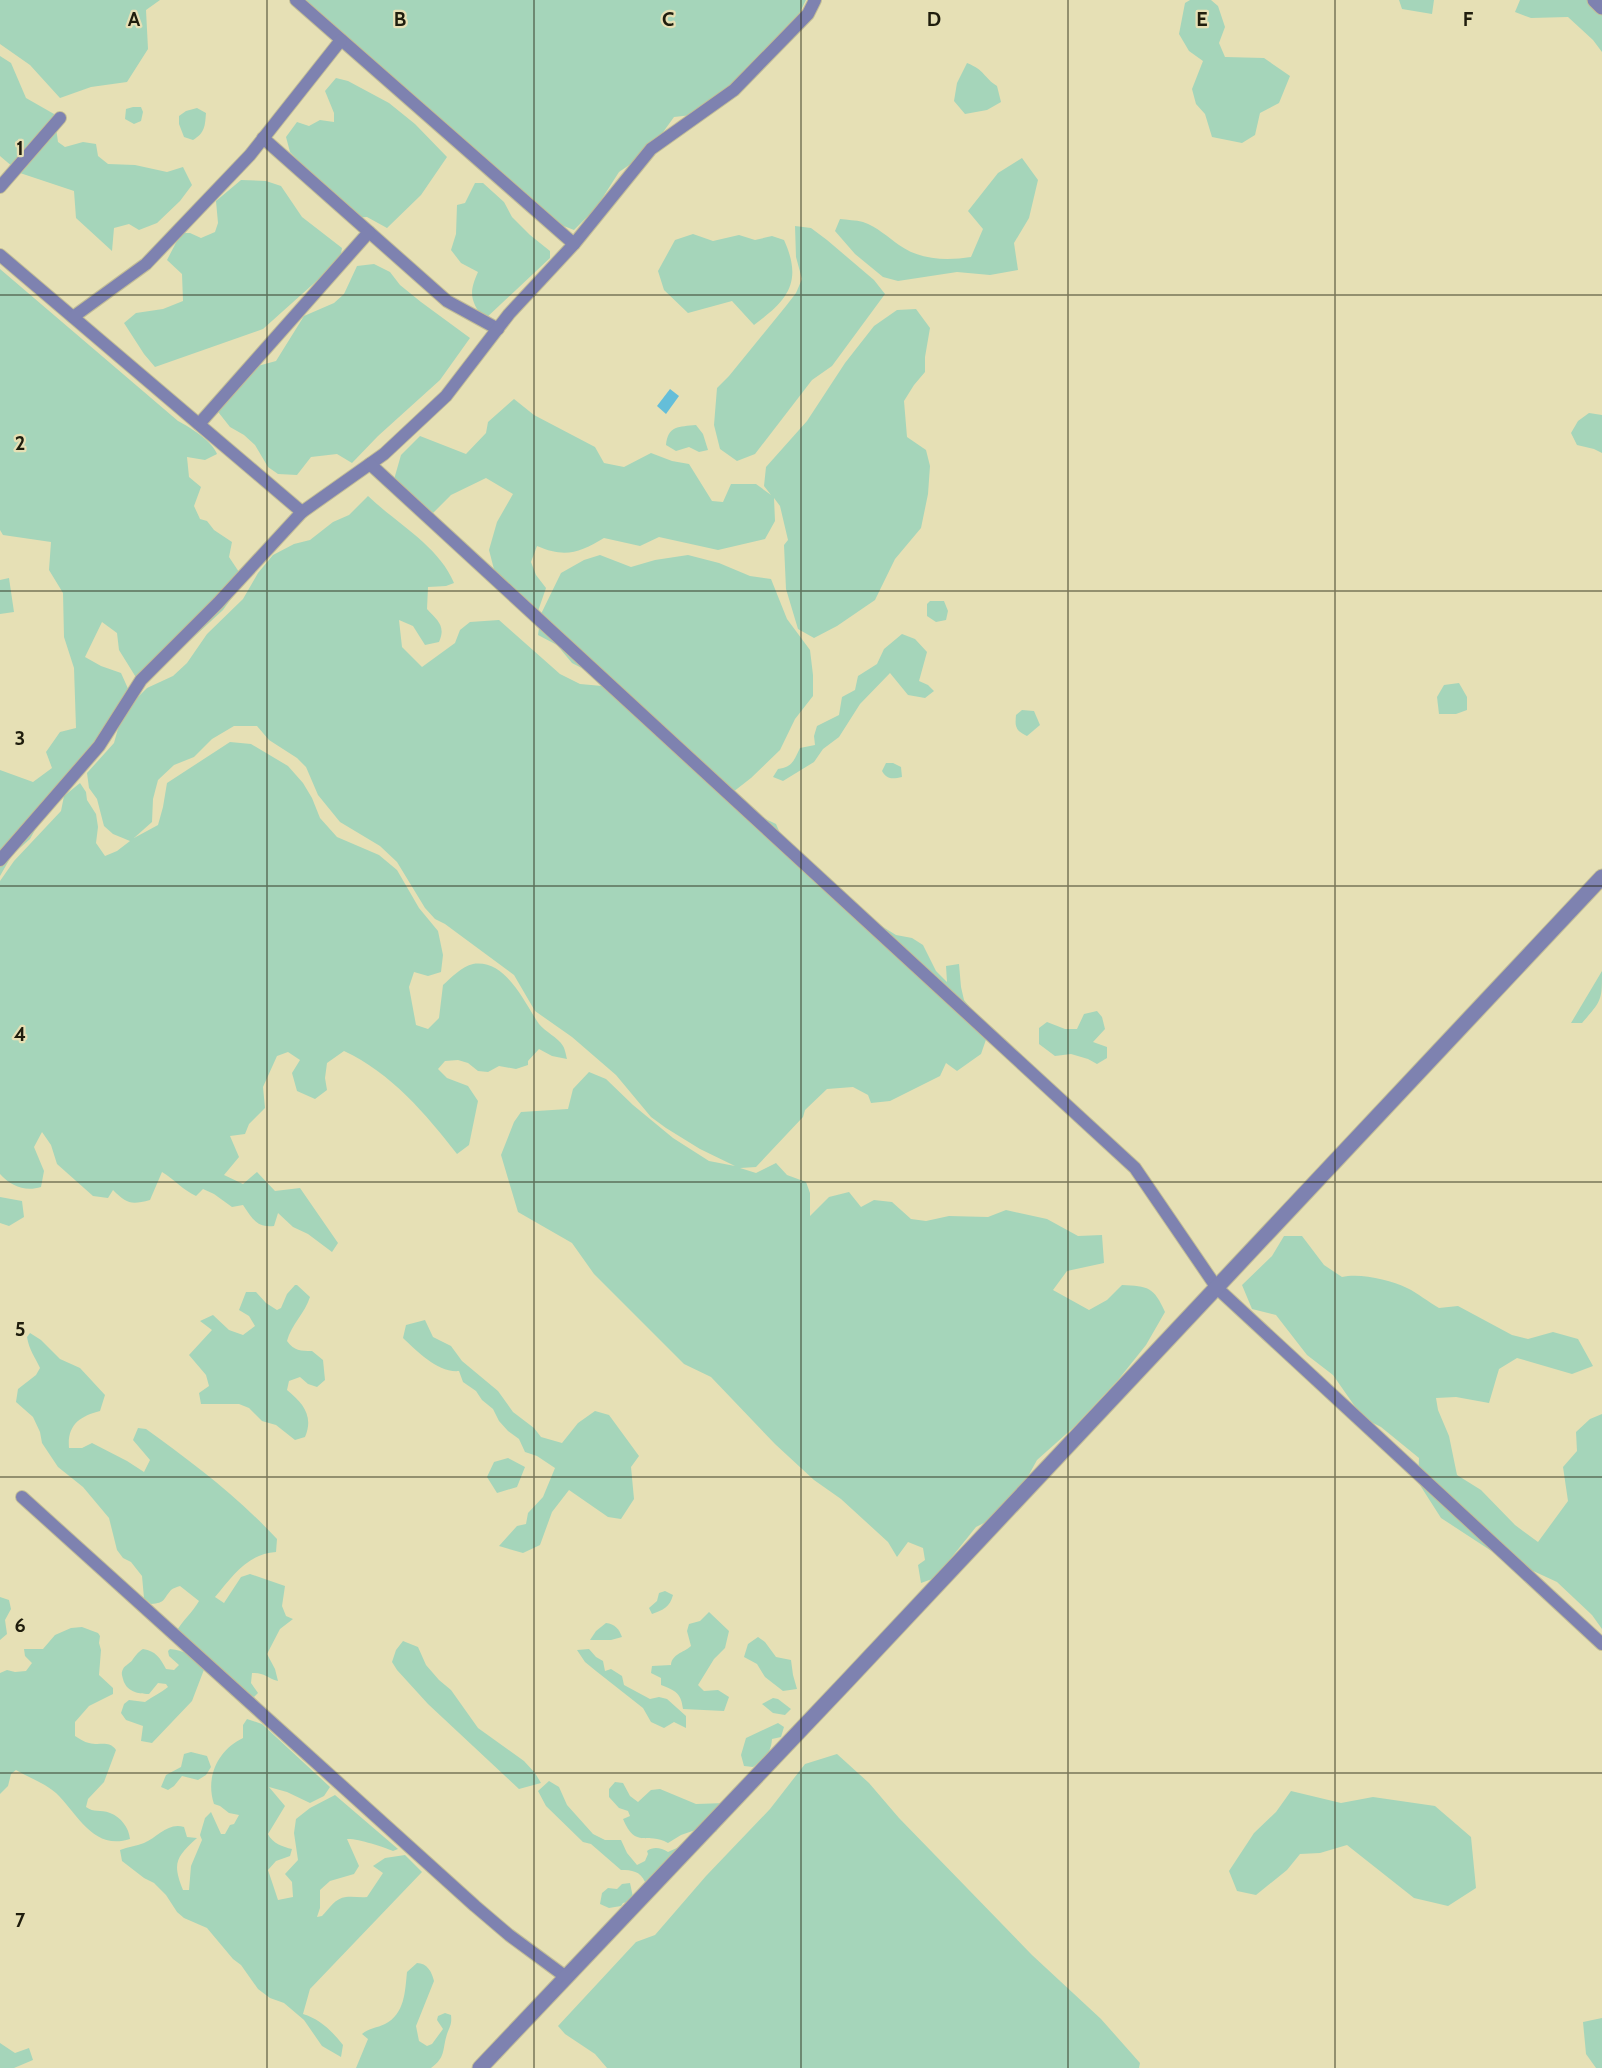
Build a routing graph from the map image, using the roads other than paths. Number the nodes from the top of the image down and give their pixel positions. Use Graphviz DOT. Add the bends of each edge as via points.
graph roads {
  1 [pos="296,0"];
  2 [pos="815,0"];
  3 [pos="1595,0"];
  4 [pos="1602,7"];
  5 [pos="341,40"];
  6 [pos="60,118"];
  7 [pos="263,138"];
  8 [pos="0,187"];
  9 [pos="369,232"];
  10 [pos="574,244"];
  11 [pos="0,255"];
  12 [pos="73,317"];
  13 [pos="498,329"];
  14 [pos="199,424"];
  15 [pos="370,464"];
  16 [pos="302,512"];
  17 [pos="0,860"];
  18 [pos="1602,877"];
  19 [pos="1216,1287"];
  20 [pos="22,1497"];
  21 [pos="1602,1644"];
  22 [pos="566,1977"];
  23 [pos="480,2068"];
  1 -- 5 [label="street"];
  2 -- 10 [label="street" via="808,14 734,90 651,149"];
  3 -- 4 [label="street"];
  5 -- 7 [label="street"];
  5 -- 10 [label="street"];
  6 -- 8 [label="street"];
  7 -- 9 [label="street"];
  7 -- 12 [label="street" via="146,264"];
  9 -- 13 [label="street" via="447,301"];
  9 -- 14 [label="street"];
  10 -- 13 [label="street"];
  11 -- 12 [label="street"];
  12 -- 14 [label="street"];
  13 -- 15 [label="street" via="446,396"];
  14 -- 16 [label="street"];
  15 -- 16 [label="street"];
  15 -- 19 [label="street" via="1135,1168"];
  16 -- 17 [label="street" via="141,680 99,746"];
  18 -- 19 [label="street"];
  19 -- 21 [label="street"];
  19 -- 22 [label="street"];
  20 -- 22 [label="street" via="475,1906"];
  22 -- 23 [label="street"];
}
